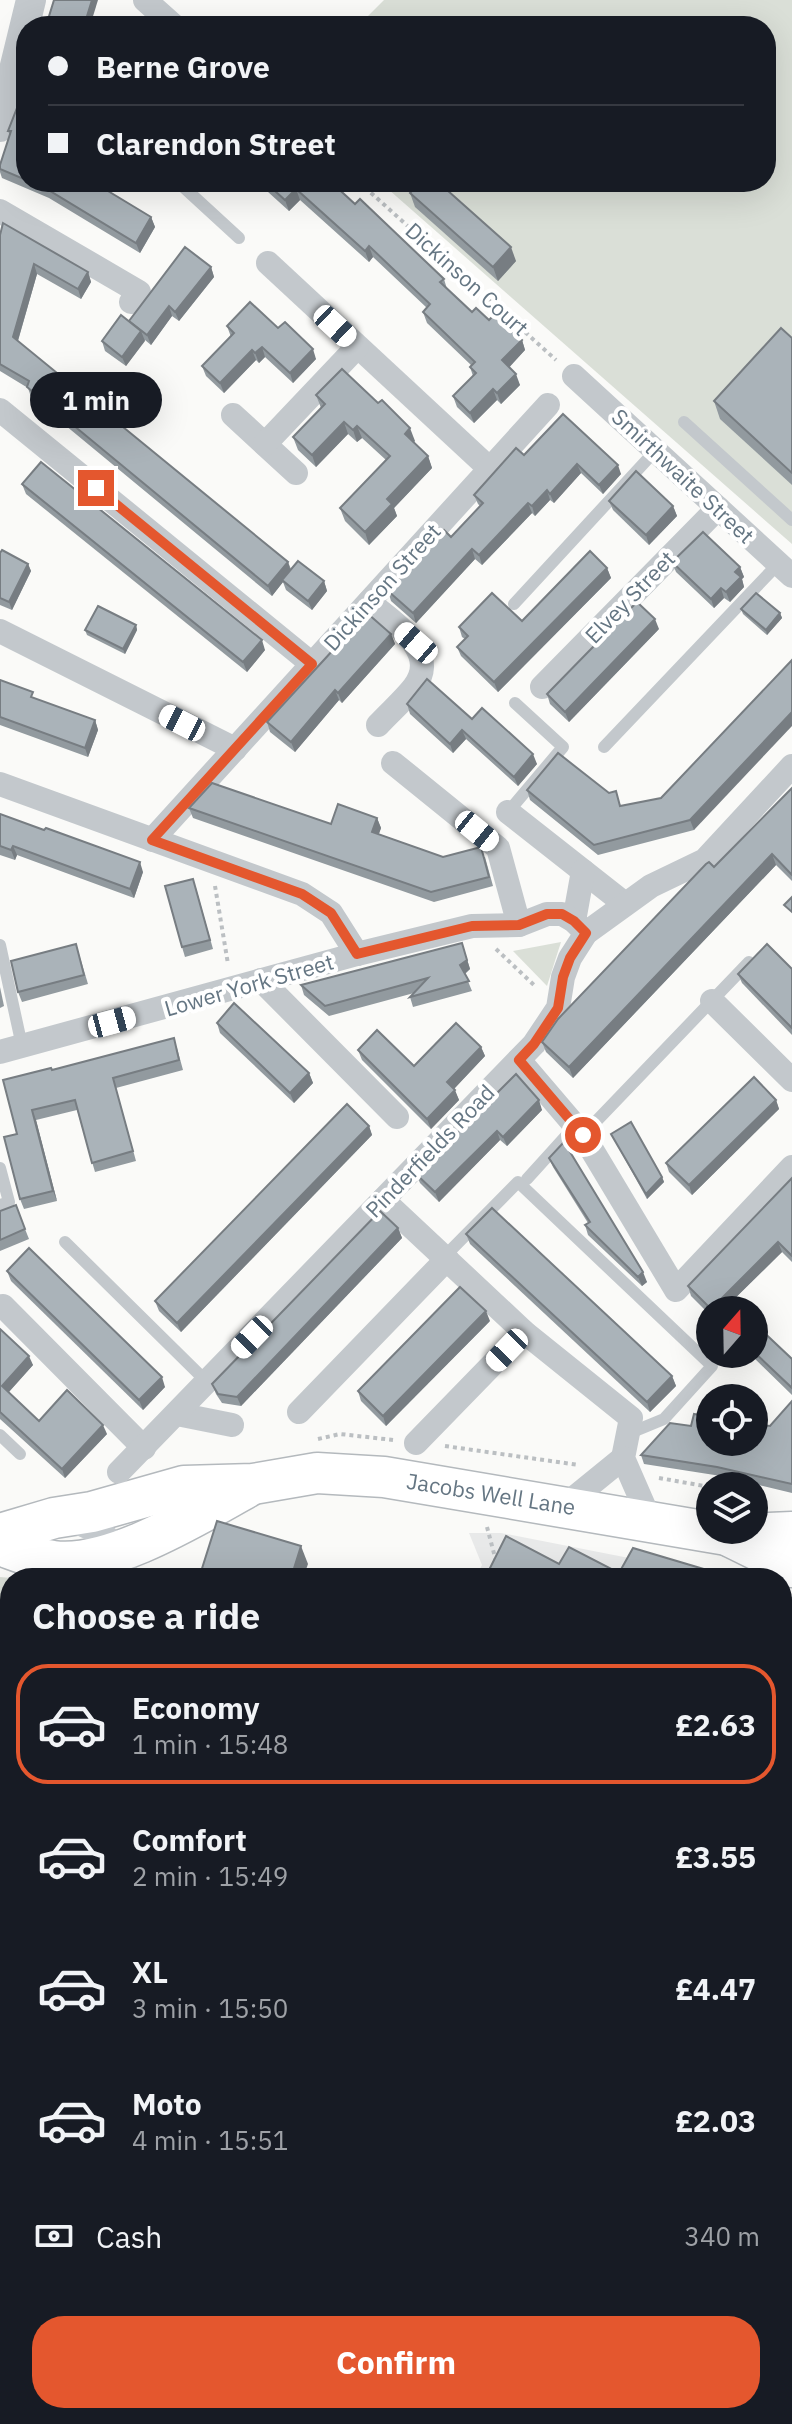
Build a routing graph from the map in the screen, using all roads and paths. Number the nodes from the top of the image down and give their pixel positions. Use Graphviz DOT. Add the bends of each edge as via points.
graph roads {
  1 [pos="150,1"];
  2 [pos="164,16"];
  3 [pos="16,61"];
  4 [pos="0,127"];
  5 [pos="189,192"];
  6 [pos="370,192"];
  7 [pos="0,211"];
  8 [pos="239,238"];
  9 [pos="268,263"];
  10 [pos="131,302"];
  11 [pos="357,347"];
  12 [pos="574,376"];
  13 [pos="548,405"];
  14 [pos="0,410"];
  15 [pos="233,415"];
  16 [pos="684,422"];
  17 [pos="265,444"];
  18 [pos="656,450"];
  19 [pos="490,469"];
  20 [pos="296,473"];
  21 [pos="718,508"];
  22 [pos="792,520"];
  23 [pos="785,570"];
  24 [pos="369,602"];
  25 [pos="514,604"];
  26 [pos="0,631"];
  27 [pos="312,664"];
  28 [pos="542,687"];
  29 [pos="515,703"];
  30 [pos="378,725"];
  31 [pos="604,747"];
  32 [pos="235,749"];
  33 [pos="393,763"];
  34 [pos="792,766"];
  35 [pos="0,784"];
  36 [pos="508,812"];
  37 [pos="152,840"];
  38 [pos="212,862"];
  39 [pos="583,871"];
  40 [pos="625,904"];
  41 [pos="519,925"];
  42 [pos="472,926"];
  43 [pos="580,927"];
  44 [pos="0,945"];
  45 [pos="357,954"];
  46 [pos="755,956"];
  47 [pos="261,980"];
  48 [pos="232,990"];
  49 [pos="712,1001"];
  50 [pos="558,1008"];
  51 [pos="11,1049"];
  52 [pos="519,1060"];
  53 [pos="792,1080"];
  54 [pos="397,1117"];
  55 [pos="579,1130"];
  56 [pos="792,1167"];
  57 [pos="0,1168"];
  58 [pos="527,1179"];
  59 [pos="383,1200"];
  60 [pos="0,1205"];
  61 [pos="65,1242"];
  62 [pos="446,1258"];
  63 [pos="3,1306"];
  64 [pos="524,1332"];
  65 [pos="208,1383"];
  66 [pos="299,1412"];
  67 [pos="177,1414"];
  68 [pos="232,1425"];
  69 [pos="630,1433"];
  70 [pos="0,1435"];
  71 [pos="416,1443"];
  72 [pos="144,1448"];
  73 [pos="20,1454"];
  74 [pos="623,1458"];
  75 [pos="564,1506"];
  76 [pos="650,1520"];
  77 [pos="696,1529"];
  78 [pos="792,1532"];
  79 [pos="768,1533"];
  80 [pos="0,1534"];
  81 [pos="745,1544"];
  82 [pos="87,1547"];
  83 [pos="792,1567"];
  1 -- 2 [label="street"];
  3 -- 4 [label="street"];
  5 -- 8 [label="lane"];
  6 -- 12 [label="path, Dickinson Court"];
  7 -- 10 [label="street" via="139,292"];
  9 -- 11 [label="street"];
  11 -- 17 [label="street"];
  11 -- 19 [label="street"];
  12 -- 18 [label="street, Smirthwaite Street"];
  13 -- 19 [label="street, Dickinson Street"];
  14 -- 27 [label="street"];
  15 -- 17 [label="street"];
  16 -- 22 [label="lane"];
  17 -- 20 [label="street"];
  18 -- 21 [label="street, Smirthwaite Street"];
  18 -- 25 [label="lane"];
  19 -- 24 [label="street, Dickinson Street"];
  21 -- 23 [label="street, Smirthwaite Street"];
  21 -- 28 [label="street, Elvey Street"];
  23 -- 31 [label="lane"];
  24 -- 27 [label="street, Dickinson Street"];
  24 -- 30 [label="street" via="416,643 423,663 416,684"];
  26 -- 32 [label="street"];
  27 -- 32 [label="street, Dickinson Street"];
  29 -- 36 [label="lane" via="563,747"];
  32 -- 37 [label="street, Dickinson Street"];
  33 -- 41 [label="street" via="498,848"];
  34 -- 40 [label="street, Pinderfields Road" via="705,860"];
  35 -- 37 [label="street"];
  36 -- 39 [label="street"];
  37 -- 38 [label="street"];
  38 -- 45 [label="street" via="302,894 331,913"];
  38 -- 48 [label="path"];
  39 -- 40 [label="street"];
  39 -- 43 [label="street"];
  40 -- 43 [label="street, Pinderfields Road"];
  41 -- 42 [label="street, Lower York Street"];
  41 -- 43 [label="street, Lower York Street" via="562,914"];
  42 -- 45 [label="street, Lower York Street"];
  42 -- 50 [label="path"];
  43 -- 50 [label="street, Pinderfields Road"];
  44 -- 51 [label="lane"];
  45 -- 47 [label="street, Lower York Street"];
  46 -- 49 [label="lane"];
  47 -- 48 [label="street, Lower York Street"];
  47 -- 54 [label="street"];
  48 -- 51 [label="street, Lower York Street"];
  49 -- 53 [label="street"];
  49 -- 55 [label="lane"];
  50 -- 52 [label="street, Pinderfields Road"];
  52 -- 55 [label="street"];
  52 -- 59 [label="street, Pinderfields Road"];
  55 -- 56 [label="street" via="676,1290"];
  55 -- 58 [label="lane"];
  57 -- 60 [label="lane" via="9,1202"];
  59 -- 62 [label="street"];
  59 -- 65 [label="street, Pinderfields Road"];
  61 -- 65 [label="lane"];
  62 -- 64 [label="street"];
  62 -- 66 [label="street"];
  62 -- 69 [label="lane" via="518,1182 712,1366 664,1419"];
  63 -- 72 [label="street"];
  64 -- 69 [label="street" via="631,1418"];
  64 -- 71 [label="street"];
  65 -- 67 [label="street, Pinderfields Road"];
  67 -- 68 [label="street"];
  67 -- 72 [label="street, Pinderfields Road"];
  69 -- 74 [label="street"];
  70 -- 73 [label="lane"];
  72 -- 82 [label="street, Pinderfields Road"];
  74 -- 75 [label="street"];
  74 -- 76 [label="street"];
  75 -- 76 [label="highway, Jacobs Well Lane"];
  75 -- 82 [label="highway, Jacobs Well Lane" via="384,1477 317,1473 253,1484 184,1486"];
  76 -- 77 [label="highway, Jacobs Well Lane"];
  78 -- 79 [label="highway, Jacobs Well Lane"];
  80 -- 82 [label="highway, Jacobs Well Lane" via="64,1517"];
  81 -- 83 [label="highway, Jacobs Well Lane"];
}
